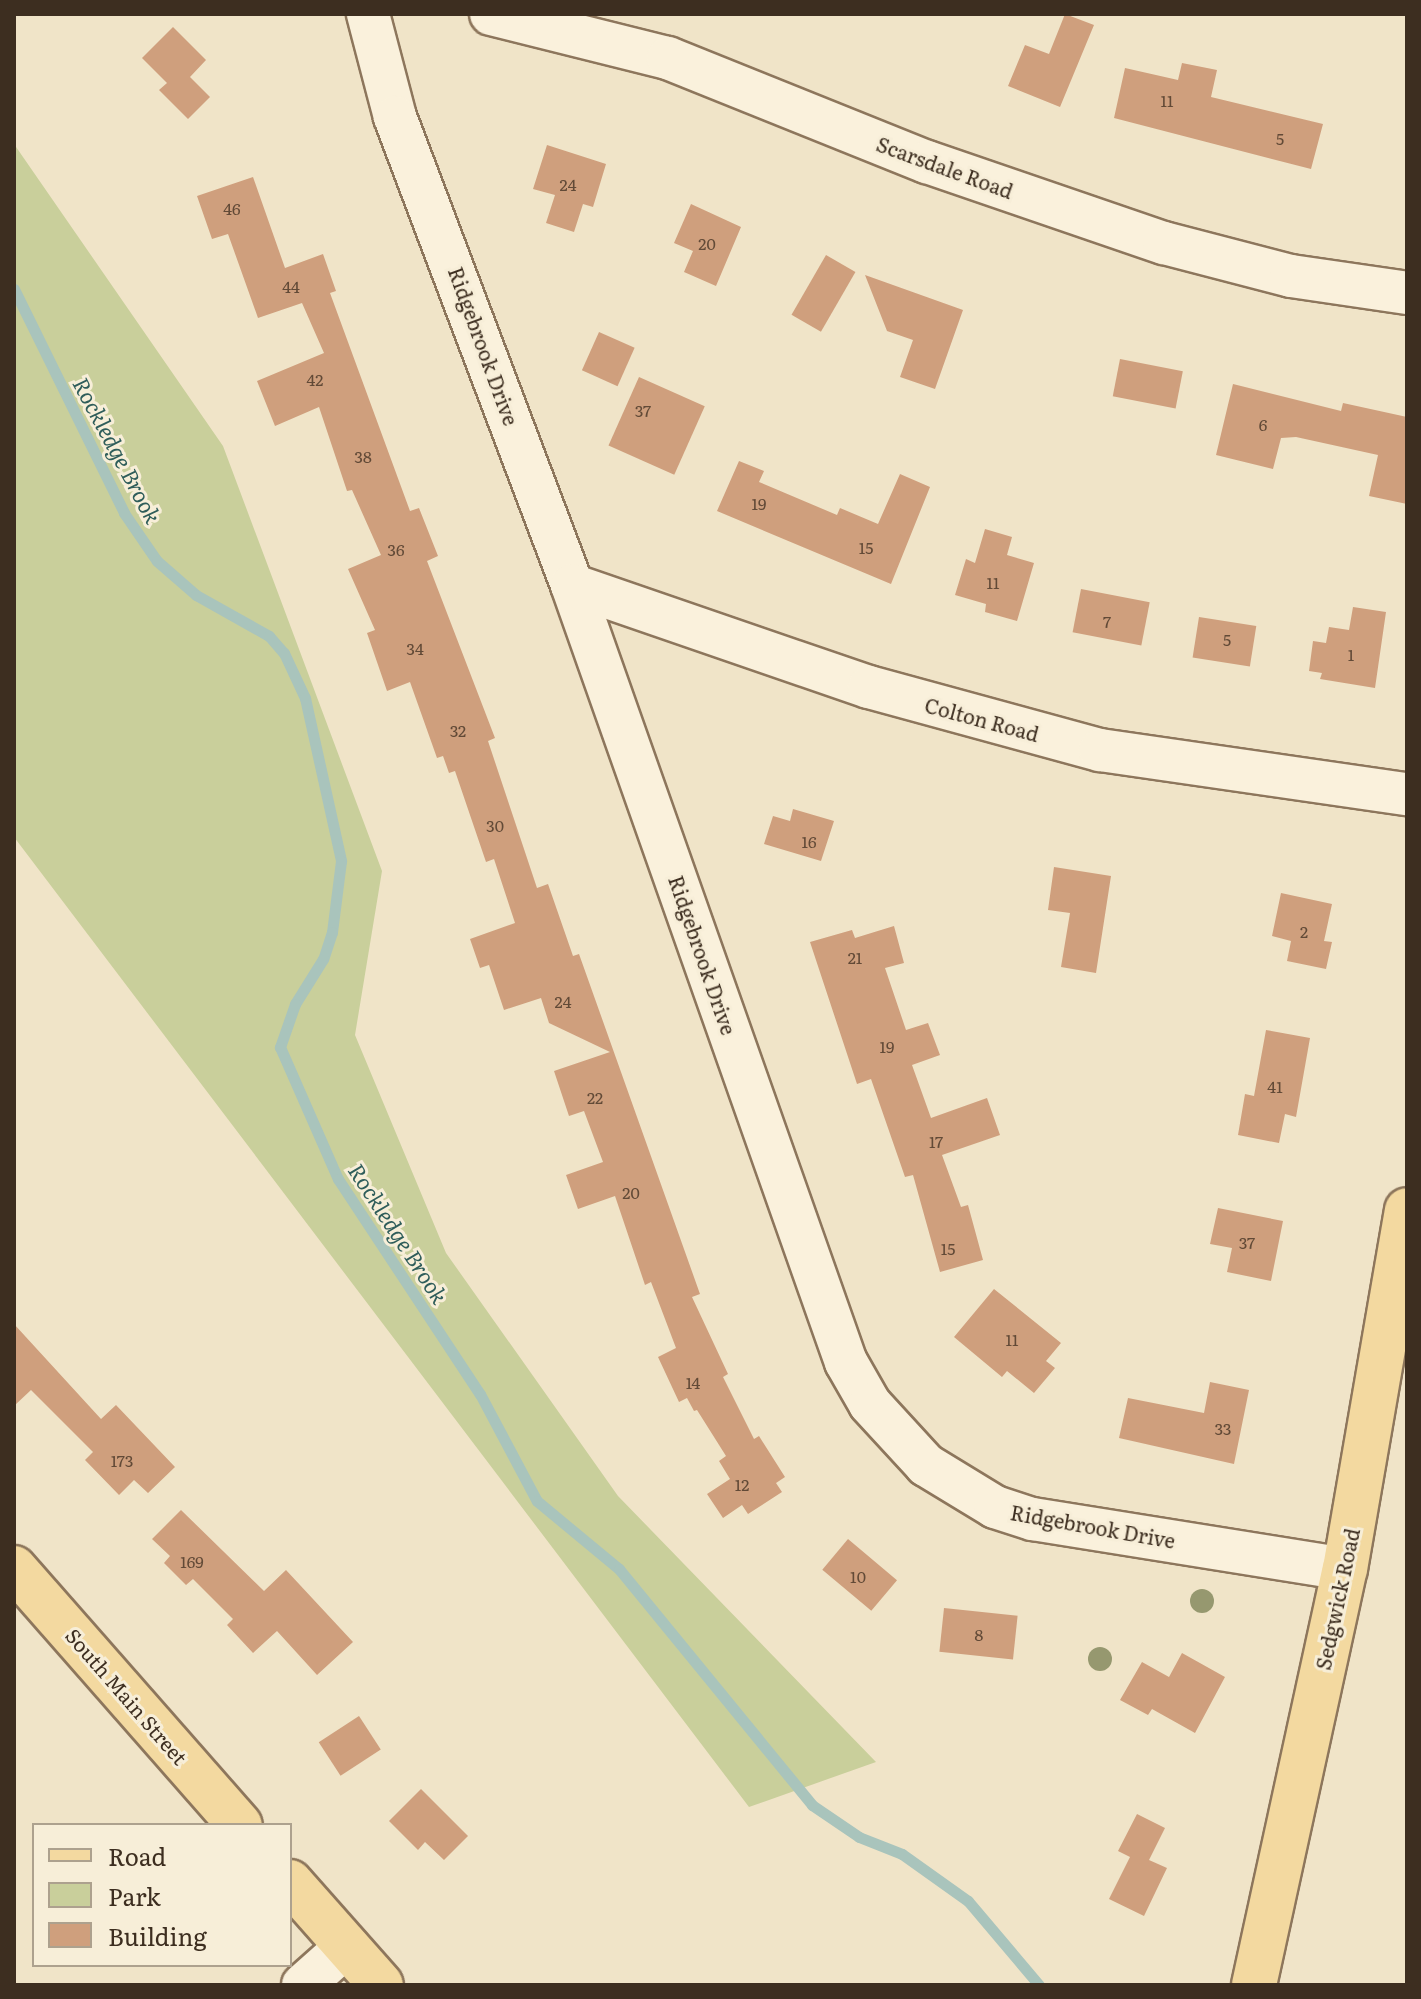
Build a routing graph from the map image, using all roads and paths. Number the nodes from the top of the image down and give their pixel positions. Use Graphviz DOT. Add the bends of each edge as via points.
graph roads {
  1 [pos="368,14"];
  2 [pos="491,14"];
  3 [pos="1407,293"];
  4 [pos="572,585"];
  5 [pos="1407,794"];
  6 [pos="1407,1210"];
  7 [pos="1396,1334"];
  8 [pos="14,1568"];
  9 [pos="1345,1569"];
  10 [pos="238,1823"];
  11 [pos="292,1884"];
  12 [pos="347,1946"];
  13 [pos="303,1985"];
  14 [pos="381,1985"];
  15 [pos="1254,1985"];
  1 -- 4 [label="street, Ridgebrook Drive" via="395,117"];
  2 -- 3 [label="street, Scarsdale Road" via="668,58 927,162 1164,243 1291,276"];
  4 -- 5 [label="street, Colton Road" via="869,687 1100,750"];
  4 -- 9 [label="street, Ridgebrook Drive" via="841,1348 870,1404 926,1465 995,1507 1033,1519"];
  6 -- 7 [label="main road, Sedgwick Road"];
  7 -- 9 [label="main road, Sedgwick Road"];
  8 -- 10 [label="main road, South Main Street"];
  9 -- 15 [label="main road, Sedgwick Road"];
  11 -- 12 [label="main road"];
  12 -- 13 [label="street"];
  12 -- 14 [label="main road"];
}
